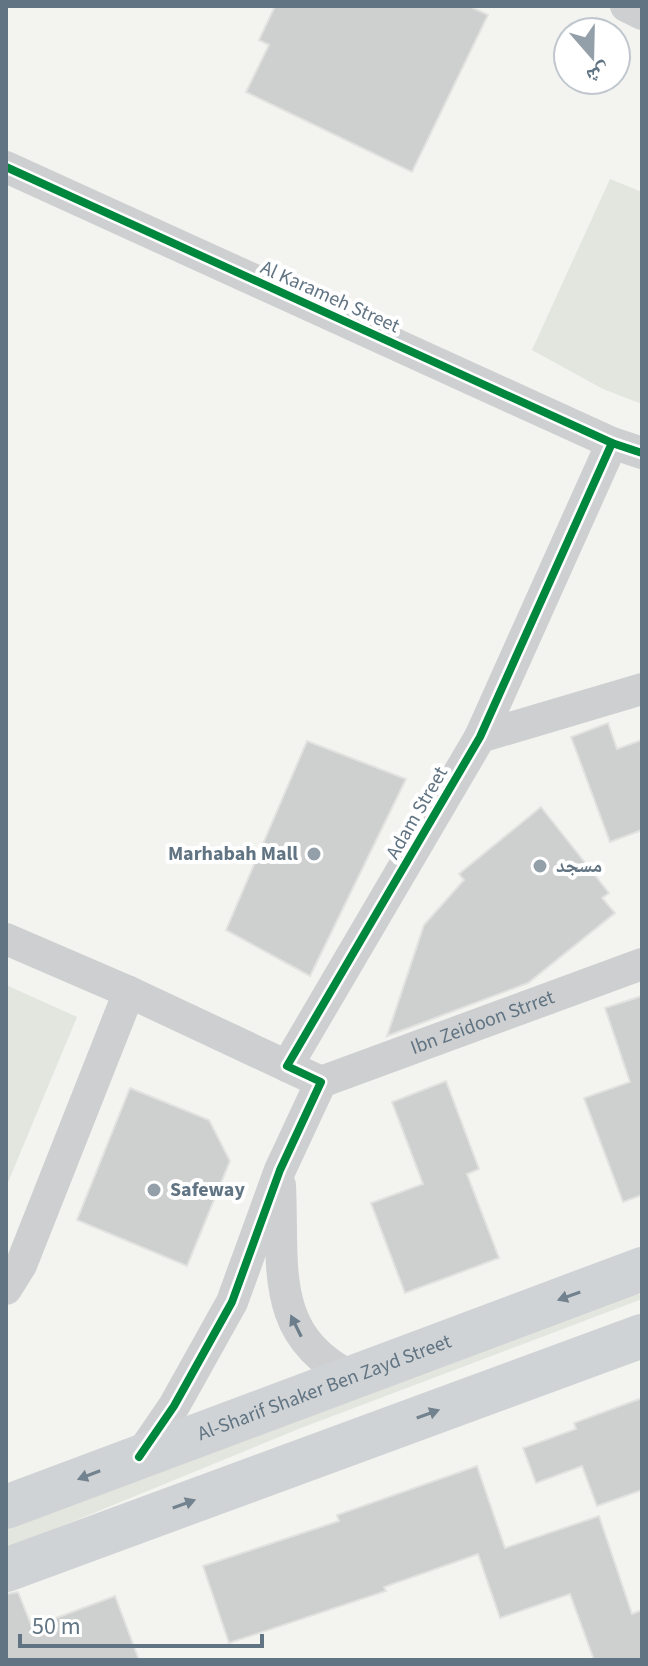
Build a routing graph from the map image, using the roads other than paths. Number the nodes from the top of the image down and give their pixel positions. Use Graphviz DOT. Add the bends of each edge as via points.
graph roads {
  1 [pos="626,6"];
  2 [pos="642,14"];
  3 [pos="6,167"];
  4 [pos="627,448"];
  5 [pos="642,689"];
  6 [pos="480,737"];
  7 [pos="6,939"];
  8 [pos="642,964"];
  9 [pos="129,992"];
  10 [pos="287,1066"];
  11 [pos="321,1082"];
  12 [pos="280,1170"];
  13 [pos="642,1269"];
  14 [pos="6,1289"];
  15 [pos="642,1336"];
  16 [pos="352,1377"];
  17 [pos="139,1457"];
  18 [pos="6,1507"];
  19 [pos="6,1570"];
  1 -- 2 [label="street"];
  3 -- 4 [label="street, Al Karameh Street"];
  4 -- 6 [label="street, Adam Street"];
  5 -- 6 [label="street"];
  6 -- 10 [label="street, Adam Street"];
  7 -- 9 [label="street"];
  8 -- 11 [label="street, Ibn Zeidoon Strret"];
  9 -- 10 [label="street"];
  9 -- 14 [label="street" via="21,1265"];
  10 -- 11 [label="street"];
  11 -- 12 [label="street"];
  16 -- 12 [label="street, one-way" via="308,1348 286,1305"];
  12 -- 17 [label="street" via="232,1302"];
  13 -- 16 [label="main road, Al-Sharif Shaker Ben Zayd Street, one-way"];
  19 -- 15 [label="main road, one-way"];
  16 -- 17 [label="main road, Al-Sharif Shaker Ben Zayd Street"];
  17 -- 18 [label="main road, Al-Sharif Shaker Ben Zayd Street, one-way"];
}
